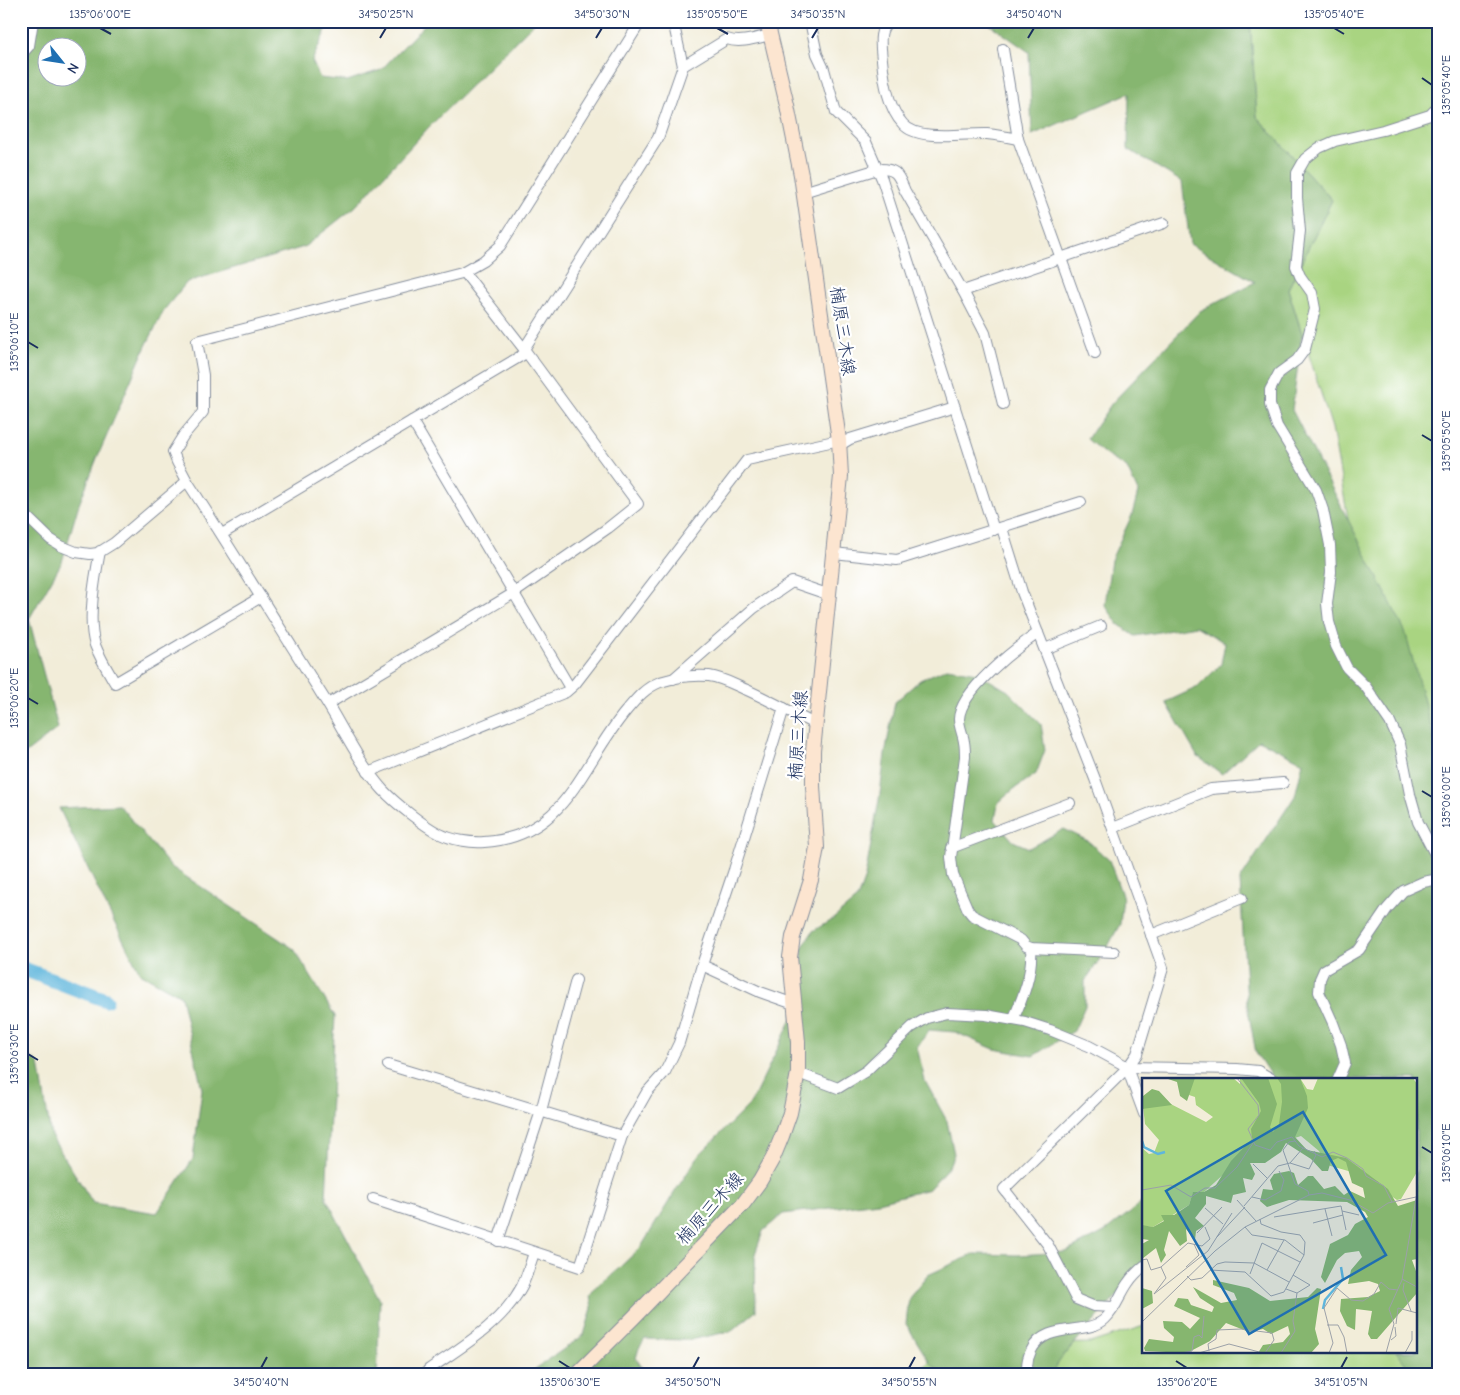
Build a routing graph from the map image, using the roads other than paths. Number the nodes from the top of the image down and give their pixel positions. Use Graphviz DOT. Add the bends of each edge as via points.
graph roads {
  1 [pos="33,21"];
  2 [pos="641,21"];
  3 [pos="672,21"];
  4 [pos="810,21"];
  5 [pos="890,21"];
  6 [pos="768,28"];
  7 [pos="1003,49"];
  8 [pos="21,55"];
  9 [pos="683,66"];
  10 [pos="1439,106"];
  11 [pos="1018,139"];
  12 [pos="878,170"];
  13 [pos="803,192"];
  14 [pos="1164,223"];
  15 [pos="1060,258"];
  16 [pos="464,272"];
  17 [pos="963,291"];
  18 [pos="525,351"];
  19 [pos="1095,353"];
  20 [pos="1003,404"];
  21 [pos="956,407"];
  22 [pos="412,421"];
  23 [pos="840,442"];
  24 [pos="187,481"];
  25 [pos="1081,502"];
  26 [pos="21,510"];
  27 [pos="998,529"];
  28 [pos="222,534"];
  29 [pos="100,551"];
  30 [pos="834,552"];
  31 [pos="514,593"];
  32 [pos="830,595"];
  33 [pos="261,596"];
  34 [pos="1101,626"];
  35 [pos="1038,633"];
  36 [pos="1045,649"];
  37 [pos="672,679"];
  38 [pos="570,688"];
  39 [pos="328,704"];
  40 [pos="784,708"];
  41 [pos="816,725"];
  42 [pos="368,772"];
  43 [pos="1284,783"];
  44 [pos="1070,803"];
  45 [pos="1113,828"];
  46 [pos="951,848"];
  47 [pos="1439,862"];
  48 [pos="1439,879"];
  49 [pos="1242,898"];
  50 [pos="1151,936"];
  51 [pos="1031,948"];
  52 [pos="1114,952"];
  53 [pos="702,965"];
  54 [pos="576,980"];
  55 [pos="794,1004"];
  56 [pos="1013,1020"];
  57 [pos="388,1065"];
  58 [pos="1128,1067"];
  59 [pos="798,1073"];
  60 [pos="1270,1078"];
  61 [pos="1338,1078"];
  62 [pos="1142,1109"];
  63 [pos="541,1111"];
  64 [pos="622,1136"];
  65 [pos="373,1199"];
  66 [pos="498,1241"];
  67 [pos="534,1253"];
  68 [pos="1142,1268"];
  69 [pos="1114,1307"];
  70 [pos="428,1370"];
  71 [pos="577,1374"];
  72 [pos="1028,1374"];
  1 -- 8 [label="street" via="29,46"];
  2 -- 16 [label="street" via="500,246"];
  3 -- 9 [label="street"];
  4 -- 12 [label="street" via="836,112 866,142"];
  5 -- 11 [label="street" via="881,33 884,76 892,107 903,126 923,135 988,134"];
  6 -- 9 [label="street" via="748,40 727,39"];
  6 -- 13 [label="main road, 楠原三木線"];
  7 -- 11 [label="street"];
  9 -- 18 [label="street" via="658,138"];
  10 -- 47 [label="street" via="1430,115 1335,141 1305,159 1297,173 1300,231 1296,266 1312,293 1315,309 1305,348 1297,360 1279,373 1270,390 1270,405 1277,426 1316,490 1323,510 1330,545 1329,622 1336,646 1348,668 1366,687 1393,729 1400,744 1418,822"];
  11 -- 15 [label="street"];
  12 -- 13 [label="street"];
  12 -- 17 [label="street" via="888,168 898,174"];
  12 -- 21 [label="street"];
  13 -- 23 [label="main road, 楠原三木線"];
  14 -- 15 [label="street"];
  15 -- 17 [label="street"];
  15 -- 19 [label="street"];
  16 -- 18 [label="street"];
  16 -- 24 [label="street" via="198,341 203,375 203,412 173,452"];
  17 -- 20 [label="street" via="985,333"];
  18 -- 22 [label="street"];
  18 -- 31 [label="street" via="638,504"];
  21 -- 23 [label="street"];
  21 -- 27 [label="street"];
  22 -- 28 [label="street"];
  22 -- 31 [label="street"];
  23 -- 30 [label="main road, 楠原三木線" via="841,476"];
  23 -- 38 [label="street" via="747,460"];
  24 -- 28 [label="street"];
  24 -- 29 [label="street" via="114,543"];
  25 -- 27 [label="street"];
  26 -- 29 [label="street" via="50,539 62,546 90,554"];
  27 -- 30 [label="street" via="897,560"];
  27 -- 35 [label="street"];
  28 -- 33 [label="street"];
  29 -- 33 [label="street" via="92,600 94,637 115,683"];
  30 -- 32 [label="main road, 楠原三木線"];
  31 -- 38 [label="street"];
  31 -- 39 [label="street"];
  32 -- 37 [label="street" via="792,582 754,608"];
  32 -- 41 [label="main road, 楠原三木線"];
  33 -- 39 [label="street"];
  34 -- 36 [label="street"];
  35 -- 36 [label="street"];
  35 -- 46 [label="street" via="982,680 960,712 965,757"];
  36 -- 45 [label="street"];
  37 -- 40 [label="street" via="710,676"];
  37 -- 42 [label="street" via="642,692 617,722 580,782 534,828 519,836 477,843 440,834 384,791"];
  38 -- 42 [label="street"];
  39 -- 42 [label="street"];
  40 -- 41 [label="street"];
  40 -- 53 [label="street"];
  41 -- 55 [label="main road, 楠原三木線" via="813,786 818,847 790,957"];
  43 -- 45 [label="street" via="1210,789"];
  44 -- 46 [label="street"];
  45 -- 50 [label="street"];
  46 -- 51 [label="street" via="953,875 972,915"];
  48 -- 61 [label="street" via="1403,891 1386,909 1359,950 1324,970 1319,992 1345,1063"];
  49 -- 50 [label="street"];
  50 -- 58 [label="street" via="1163,968 1136,1054"];
  51 -- 52 [label="street"];
  51 -- 56 [label="street" via="1032,962 1024,995"];
  53 -- 55 [label="street"];
  53 -- 64 [label="street" via="674,1056 647,1092"];
  54 -- 63 [label="street"];
  55 -- 59 [label="main road, 楠原三木線"];
  56 -- 58 [label="street" via="1058,1033"];
  56 -- 59 [label="street" via="947,1013 927,1018 912,1026 866,1071 838,1088"];
  57 -- 63 [label="street"];
  58 -- 60 [label="street" via="1237,1069 1258,1071"];
  58 -- 62 [label="street"];
  58 -- 69 [label="street" via="1004,1189 1048,1245 1076,1299 1093,1306"];
  59 -- 71 [label="main road, 楠原三木線" via="782,1136 773,1158 748,1196"];
  63 -- 64 [label="street"];
  63 -- 66 [label="street"];
  64 -- 67 [label="street" via="580,1268"];
  65 -- 66 [label="street"];
  66 -- 67 [label="street"];
  67 -- 70 [label="street" via="522,1286 509,1305 482,1332"];
  68 -- 69 [label="street" via="1128,1281"];
  69 -- 72 [label="street" via="1104,1320 1052,1333 1035,1343 1028,1359"];
}
